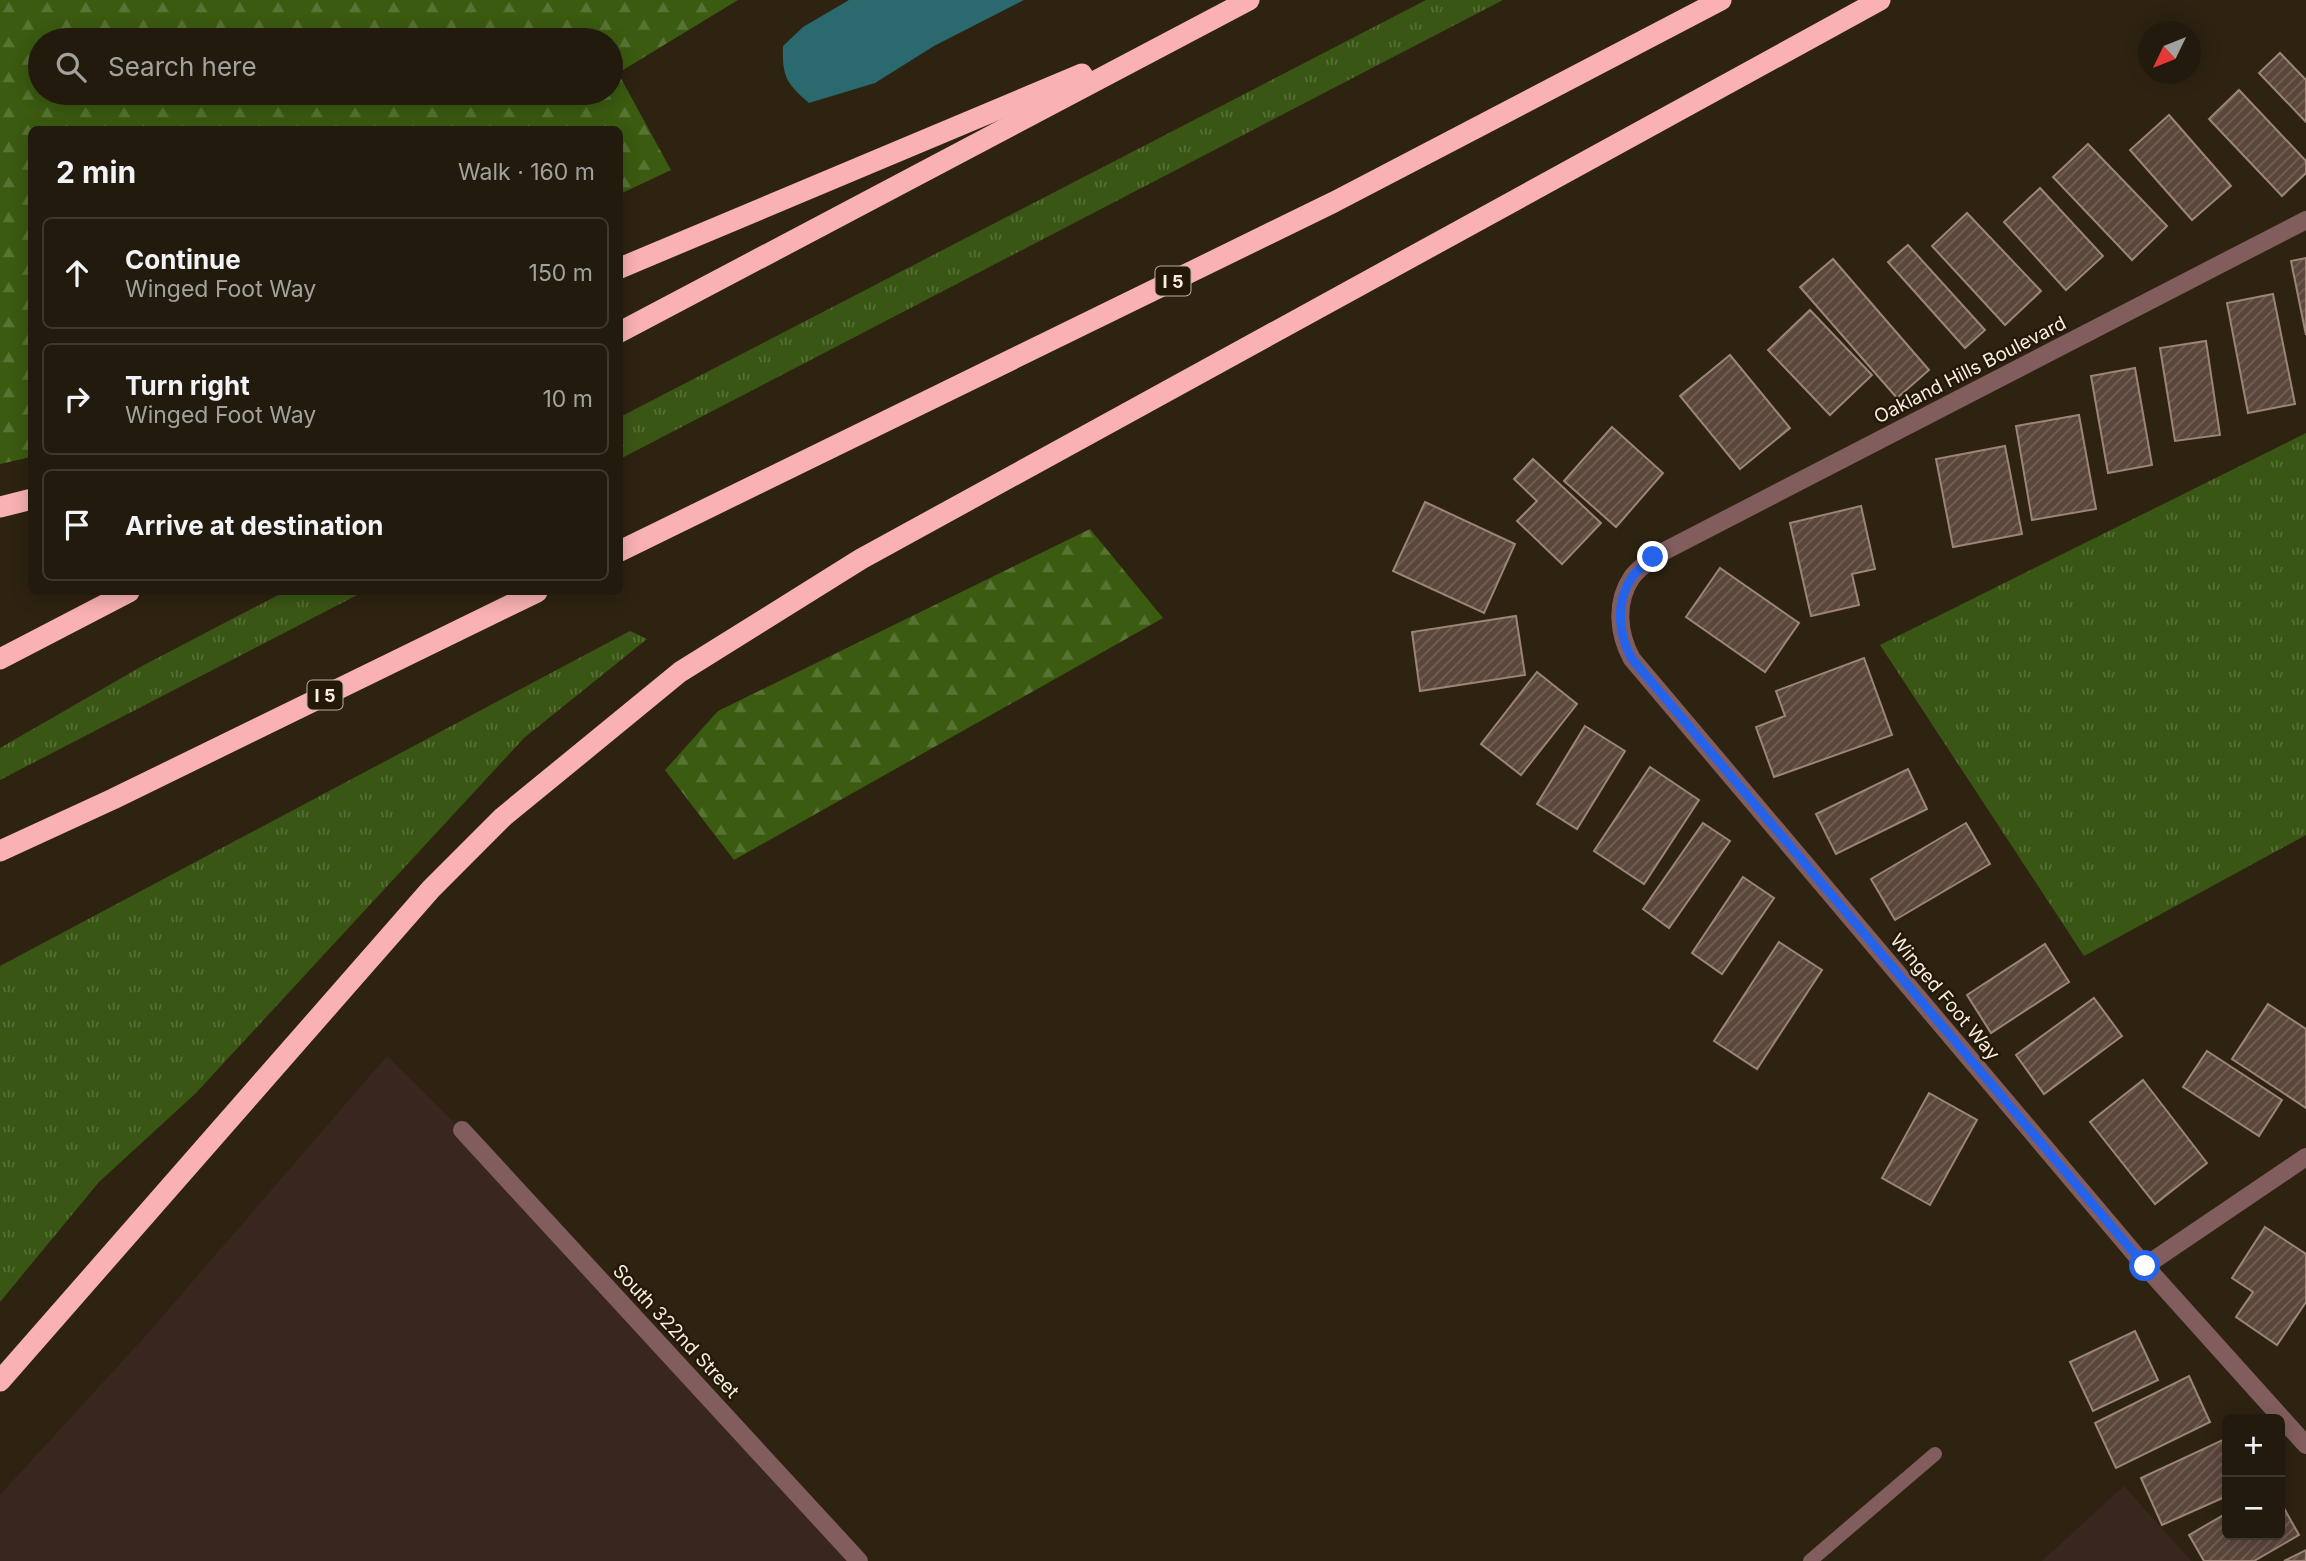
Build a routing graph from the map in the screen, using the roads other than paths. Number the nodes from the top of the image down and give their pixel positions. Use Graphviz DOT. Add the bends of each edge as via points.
graph roads {
  1 [pos="1250,0"];
  2 [pos="1721,0"];
  3 [pos="1881,0"];
  4 [pos="1210,21"];
  5 [pos="2306,220"];
  6 [pos="623,267"];
  7 [pos="623,330"];
  8 [pos="28,500"];
  9 [pos="0,507"];
  10 [pos="623,550"];
  11 [pos="1653,557"];
  12 [pos="123,595"];
  13 [pos="531,595"];
  14 [pos="0,659"];
  15 [pos="113,799"];
  16 [pos="0,851"];
  17 [pos="0,863"];
  18 [pos="462,1130"];
  19 [pos="2306,1157"];
  20 [pos="2145,1266"];
  21 [pos="0,1381"];
  22 [pos="2306,1445"];
  23 [pos="1935,1454"];
  24 [pos="859,1561"];
  25 [pos="1810,1561"];
  1 -- 4 [label="highway"];
  2 -- 10 [label="highway, I 5" via="1334,202"];
  3 -- 21 [label="highway" via="861,559 680,672 503,817 431,889"];
  4 -- 6 [label="highway"];
  4 -- 7 [label="highway"];
  5 -- 11 [label="street, Oakland Hills Boulevard"];
  8 -- 9 [label="highway"];
  11 -- 20 [label="street, Winged Foot Way" via="1632,577 1622,601 1620,625 1632,659"];
  12 -- 14 [label="highway"];
  13 -- 15 [label="highway, I 5"];
  15 -- 16 [label="highway"];
  15 -- 17 [label="highway, I 5"];
  18 -- 24 [label="street, South 322nd Street"];
  19 -- 20 [label="street"];
  20 -- 22 [label="street, Winged Foot Way"];
  23 -- 25 [label="lane"];
}
